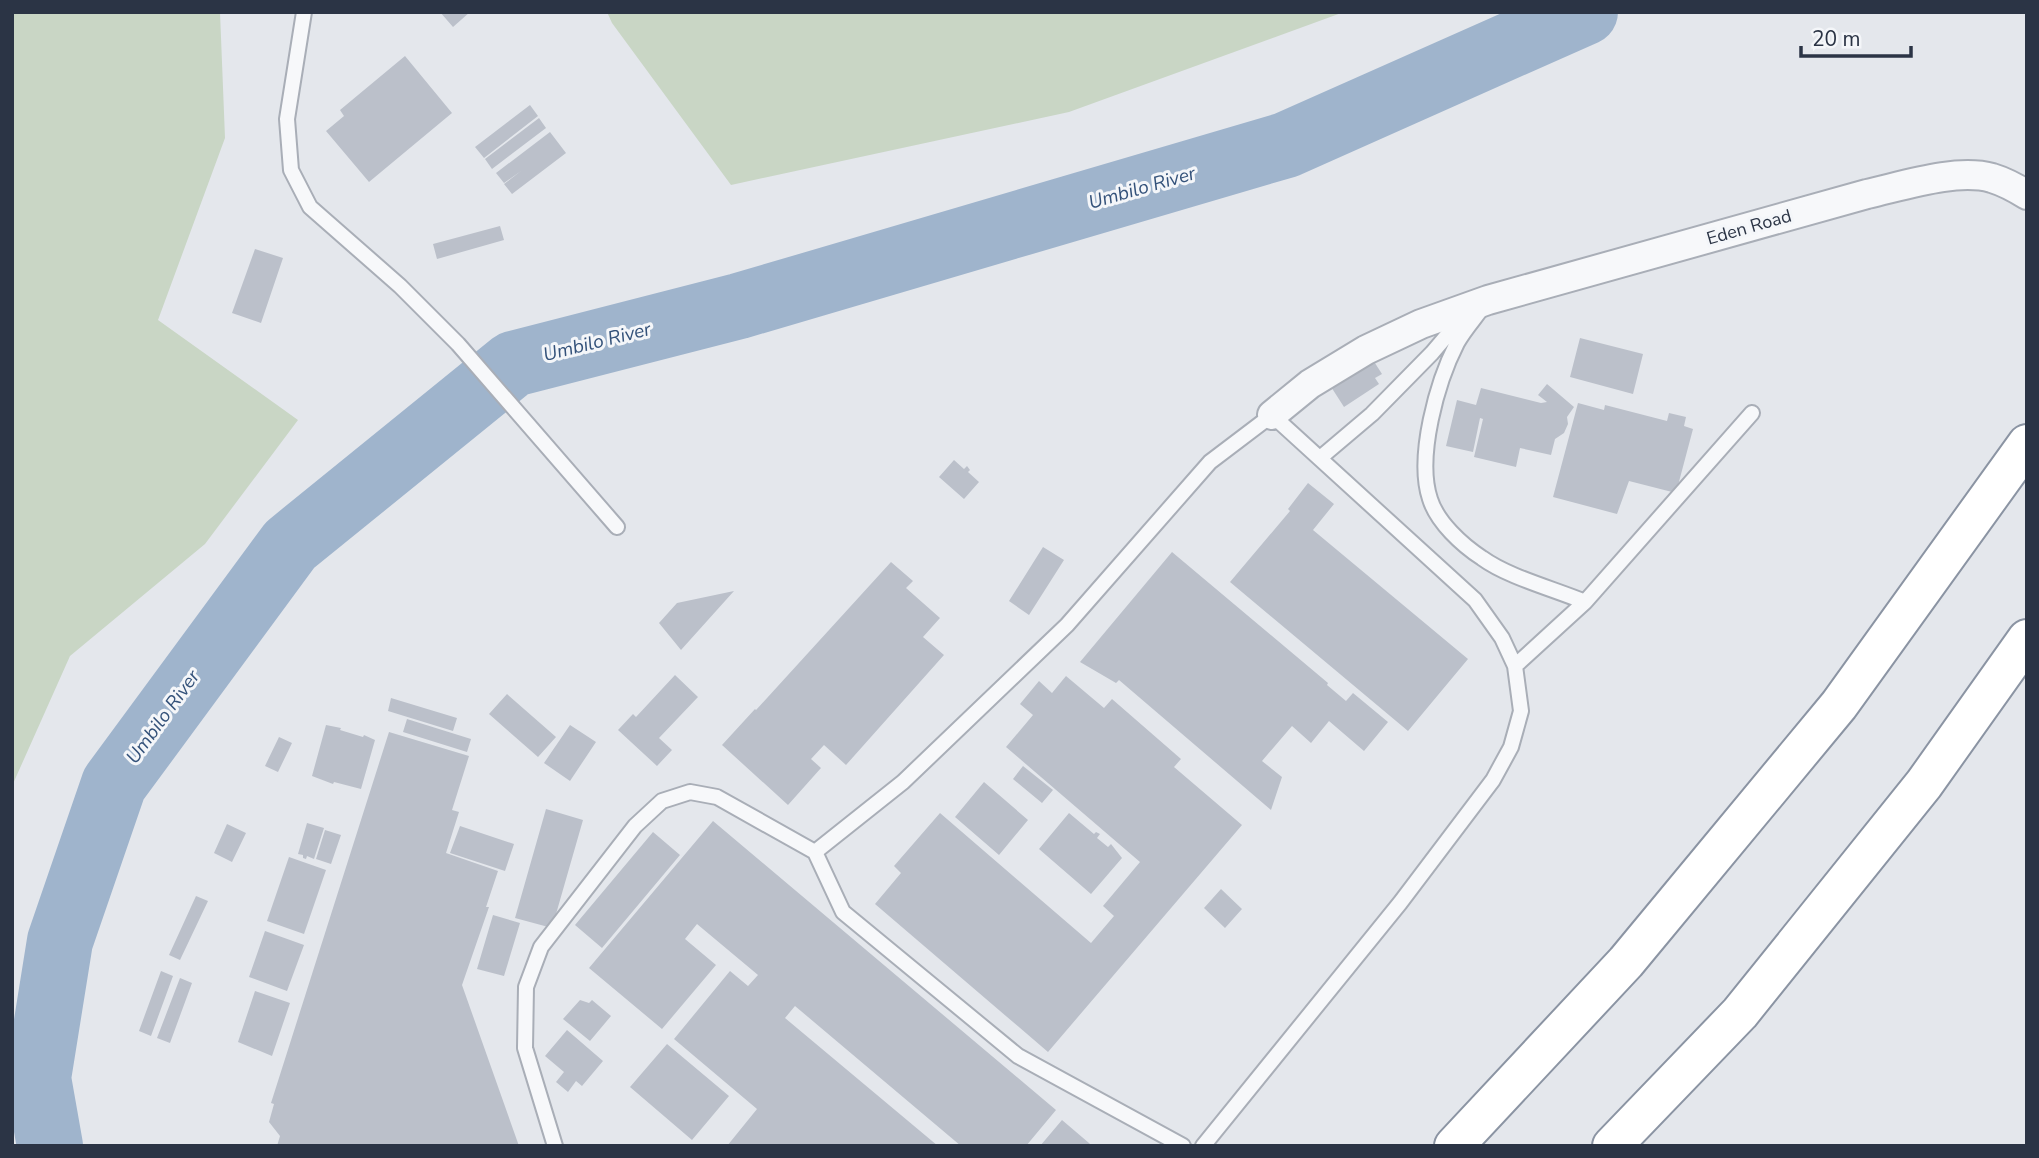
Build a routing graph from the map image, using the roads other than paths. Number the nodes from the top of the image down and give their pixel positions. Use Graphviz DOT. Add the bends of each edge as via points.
graph roads {
  1 [pos="304,12"];
  2 [pos="2018,190"];
  3 [pos="1480,303"];
  4 [pos="1752,413"];
  5 [pos="1272,415"];
  6 [pos="2027,444"];
  7 [pos="1320,458"];
  8 [pos="617,527"];
  9 [pos="1585,602"];
  10 [pos="2027,639"];
  11 [pos="1515,666"];
  12 [pos="816,852"];
  13 [pos="555,1146"];
  14 [pos="1183,1146"];
  15 [pos="1203,1146"];
  16 [pos="1454,1146"];
  17 [pos="1612,1146"];
  1 -- 8 [label="lane" via="287,119 291,170 310,207 458,344"];
  2 -- 3 [label="street, Eden Road" via="1970,175 1925,181"];
  3 -- 5 [label="street, Eden Road" via="1366,350 1310,384"];
  3 -- 7 [label="lane" via="1372,414"];
  3 -- 9 [label="lane" via="1457,343 1439,391 1424,478 1430,502 1443,522 1482,559"];
  4 -- 9 [label="lane"];
  5 -- 7 [label="lane"];
  5 -- 12 [label="lane" via="1210,462 1067,625 903,782"];
  6 -- 16 [label="highway" via="1839,705 1626,962"];
  7 -- 11 [label="lane" via="1475,600"];
  9 -- 11 [label="lane"];
  10 -- 17 [label="highway" via="1924,784 1740,1013"];
  11 -- 15 [label="lane" via="1521,711 1511,747 1493,780 1400,904"];
  12 -- 13 [label="lane" via="717,797 690,792 662,801 635,826 541,947 526,987 526,1048"];
  12 -- 14 [label="lane" via="843,912 1018,1056"];
}
